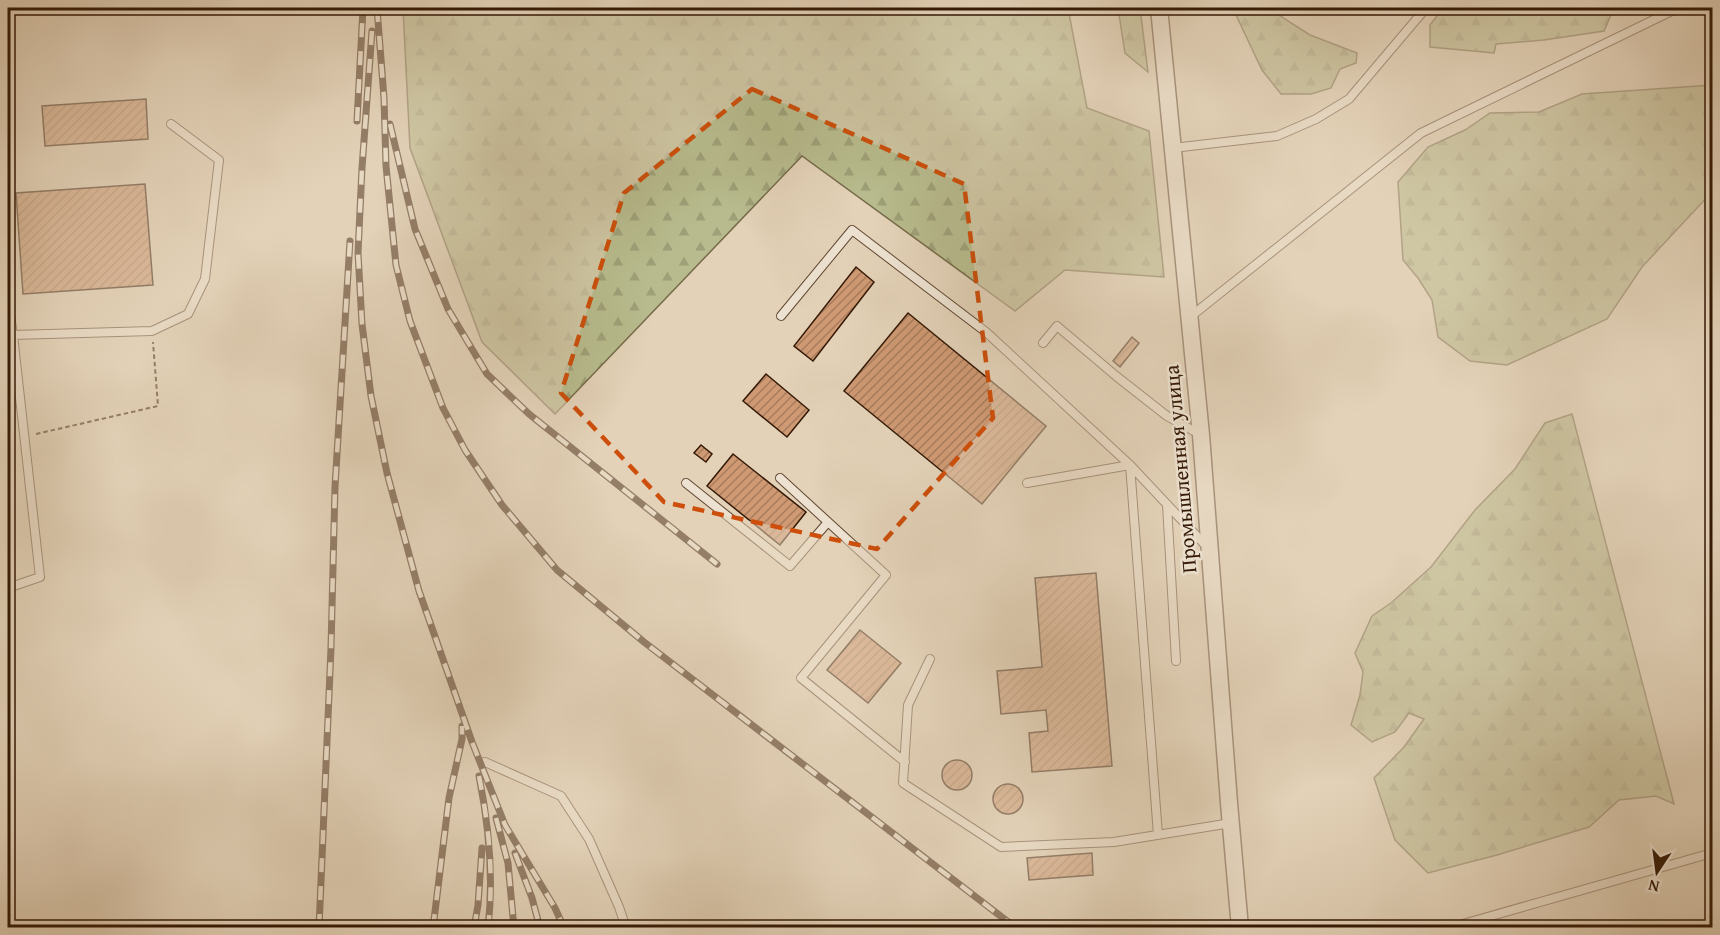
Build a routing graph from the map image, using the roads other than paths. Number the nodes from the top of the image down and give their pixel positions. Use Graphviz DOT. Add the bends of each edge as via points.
graph roads {
  1 [pos="1159,8"];
  2 [pos="1426,8"];
  3 [pos="1678,8"];
  4 [pos="171,123"];
  5 [pos="1173,148"];
  6 [pos="8,302"];
  7 [pos="781,316"];
  8 [pos="1190,318"];
  9 [pos="13,335"];
  10 [pos="1043,343"];
  11 [pos="1201,435"];
  12 [pos="1130,465"];
  13 [pos="780,478"];
  14 [pos="686,483"];
  15 [pos="1028,483"];
  16 [pos="1167,505"];
  17 [pos="828,522"];
  18 [pos="1210,550"];
  19 [pos="8,588"];
  20 [pos="930,659"];
  21 [pos="1176,661"];
  22 [pos="485,762"];
  23 [pos="904,762"];
  24 [pos="1231,824"];
  25 [pos="1158,835"];
  26 [pos="1713,853"];
  27 [pos="626,927"];
  28 [pos="1240,927"];
  29 [pos="1449,927"];
  1 -- 5 [label="street, Промышленная улица"];
  2 -- 5 [label="lane" via="1349,99 1316,119 1277,136"];
  3 -- 8 [label="lane" via="1421,133"];
  4 -- 9 [label="lane" via="219,159 205,279 188,314 152,331"];
  5 -- 8 [label="street, Промышленная улица"];
  6 -- 9 [label="lane"];
  7 -- 12 [label="lane" via="852,230 987,332"];
  8 -- 11 [label="street, Промышленная улица"];
  9 -- 19 [label="lane" via="40,577"];
  10 -- 11 [label="lane" via="1057,326 1167,416"];
  11 -- 18 [label="street, Промышленная улица"];
  12 -- 15 [label="lane"];
  12 -- 16 [label="lane"];
  12 -- 25 [label="lane"];
  13 -- 17 [label="lane"];
  14 -- 17 [label="lane" via="790,566"];
  16 -- 18 [label="lane"];
  16 -- 21 [label="lane"];
  17 -- 23 [label="lane" via="886,575 801,678"];
  18 -- 24 [label="street, Промышленная улица"];
  20 -- 23 [label="lane" via="908,705"];
  22 -- 27 [label="lane" via="561,796 590,839"];
  23 -- 25 [label="lane" via="903,783 1001,847 1114,843"];
  24 -- 25 [label="lane"];
  24 -- 28 [label="street, Промышленная улица"];
  26 -- 29 [label="lane"];
}
